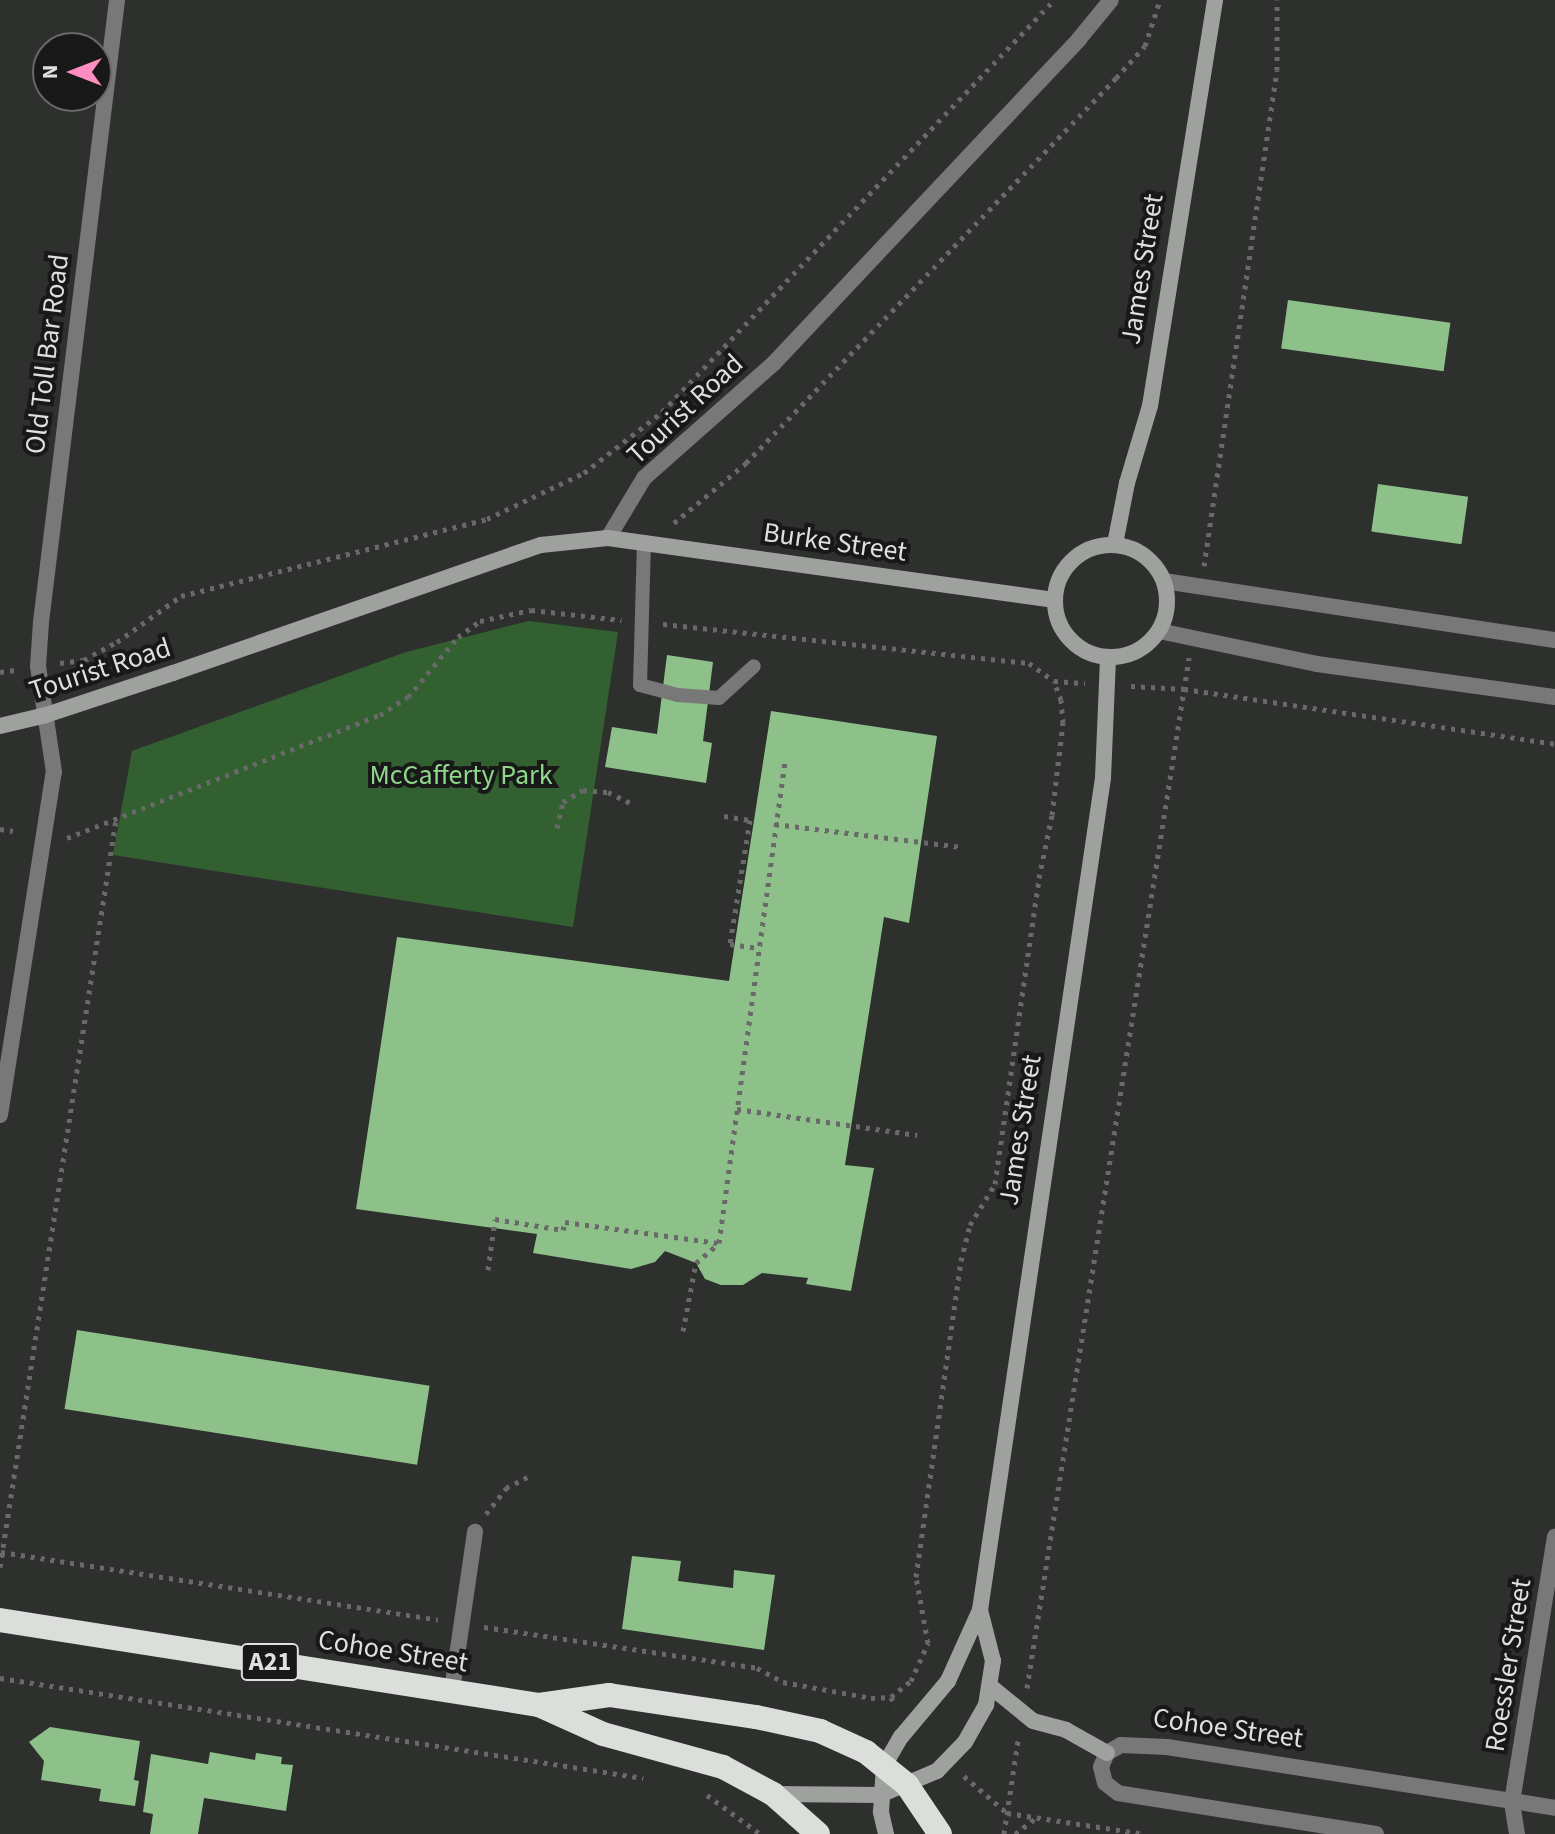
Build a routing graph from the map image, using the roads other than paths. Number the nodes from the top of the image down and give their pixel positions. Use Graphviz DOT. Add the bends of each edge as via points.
graph roads {
  1 [pos="117,0"];
  2 [pos="1111,0"];
  3 [pos="1215,0"];
  4 [pos="608,538"];
  5 [pos="644,542"];
  6 [pos="1115,544"];
  7 [pos="1164,581"];
  8 [pos="1054,600"];
  9 [pos="1159,631"];
  10 [pos="1555,640"];
  11 [pos="1108,658"];
  12 [pos="754,666"];
  13 [pos="1555,697"];
  14 [pos="46,715"];
  15 [pos="0,726"];
  16 [pos="0,1115"];
  17 [pos="475,1532"];
  18 [pos="1555,1536"];
  19 [pos="980,1610"];
  20 [pos="0,1620"];
  21 [pos="990,1686"];
  22 [pos="452,1690"];
  23 [pos="539,1705"];
  24 [pos="1107,1753"];
  25 [pos="884,1766"];
  26 [pos="907,1785"];
  27 [pos="773,1794"];
  28 [pos="880,1795"];
  29 [pos="1512,1802"];
  30 [pos="1555,1808"];
  31 [pos="818,1834"];
  32 [pos="886,1834"];
  33 [pos="940,1834"];
  34 [pos="1376,1834"];
  35 [pos="1517,1834"];
  1 -- 14 [label="street, Old Toll Bar Road" via="38,666"];
  2 -- 4 [label="street, Tourist Road" via="774,363 644,478"];
  3 -- 6 [label="street, James Street" via="1150,406"];
  4 -- 5 [label="street, Burke Street"];
  4 -- 14 [label="street, Tourist Road" via="541,545"];
  5 -- 8 [label="street, Burke Street"];
  5 -- 12 [label="lane" via="640,685 719,698"];
  6 -- 7 [label="street" via="1145,556"];
  6 -- 8 [label="street" via="1082,553 1067,565"];
  7 -- 9 [label="street" via="1168,598"];
  7 -- 10 [label="street"];
  8 -- 11 [label="street" via="1064,634 1091,655"];
  9 -- 11 [label="street" via="1138,651"];
  9 -- 13 [label="street" via="1317,664"];
  11 -- 19 [label="street, James Street" via="1103,778"];
  14 -- 15 [label="street, Tourist Road"];
  14 -- 16 [label="street, Old Toll Bar Road" via="54,772"];
  17 -- 22 [label="street"];
  18 -- 29 [label="street, Roessler Street"];
  19 -- 21 [label="street, James Street" via="993,1661"];
  19 -- 25 [label="street, James Street" via="948,1681"];
  20 -- 22 [label="highway, Cohoe Street / A21"];
  21 -- 24 [label="street" via="1033,1721 1066,1730"];
  21 -- 26 [label="street, James Street" via="986,1705 965,1742 937,1771"];
  22 -- 23 [label="highway, Cohoe Street / A21"];
  23 -- 25 [label="highway, Cohoe Street / A21" via="609,1695 797,1724 846,1741"];
  23 -- 27 [label="highway, Cohoe Street / A21" via="603,1734 723,1767"];
  24 -- 29 [label="street, Cohoe Street" via="1121,1745 1167,1747"];
  24 -- 34 [label="street" via="1102,1776 1118,1793"];
  25 -- 26 [label="highway, A21"];
  25 -- 28 [label="street, James Street"];
  26 -- 28 [label="street, James Street"];
  26 -- 33 [label="highway, A21"];
  27 -- 28 [label="street, James Street"];
  27 -- 31 [label="highway, A21"];
  28 -- 32 [label="street, James Street"];
  29 -- 30 [label="street, Cohoe Street"];
  29 -- 35 [label="street, Roessler Street"];
}
